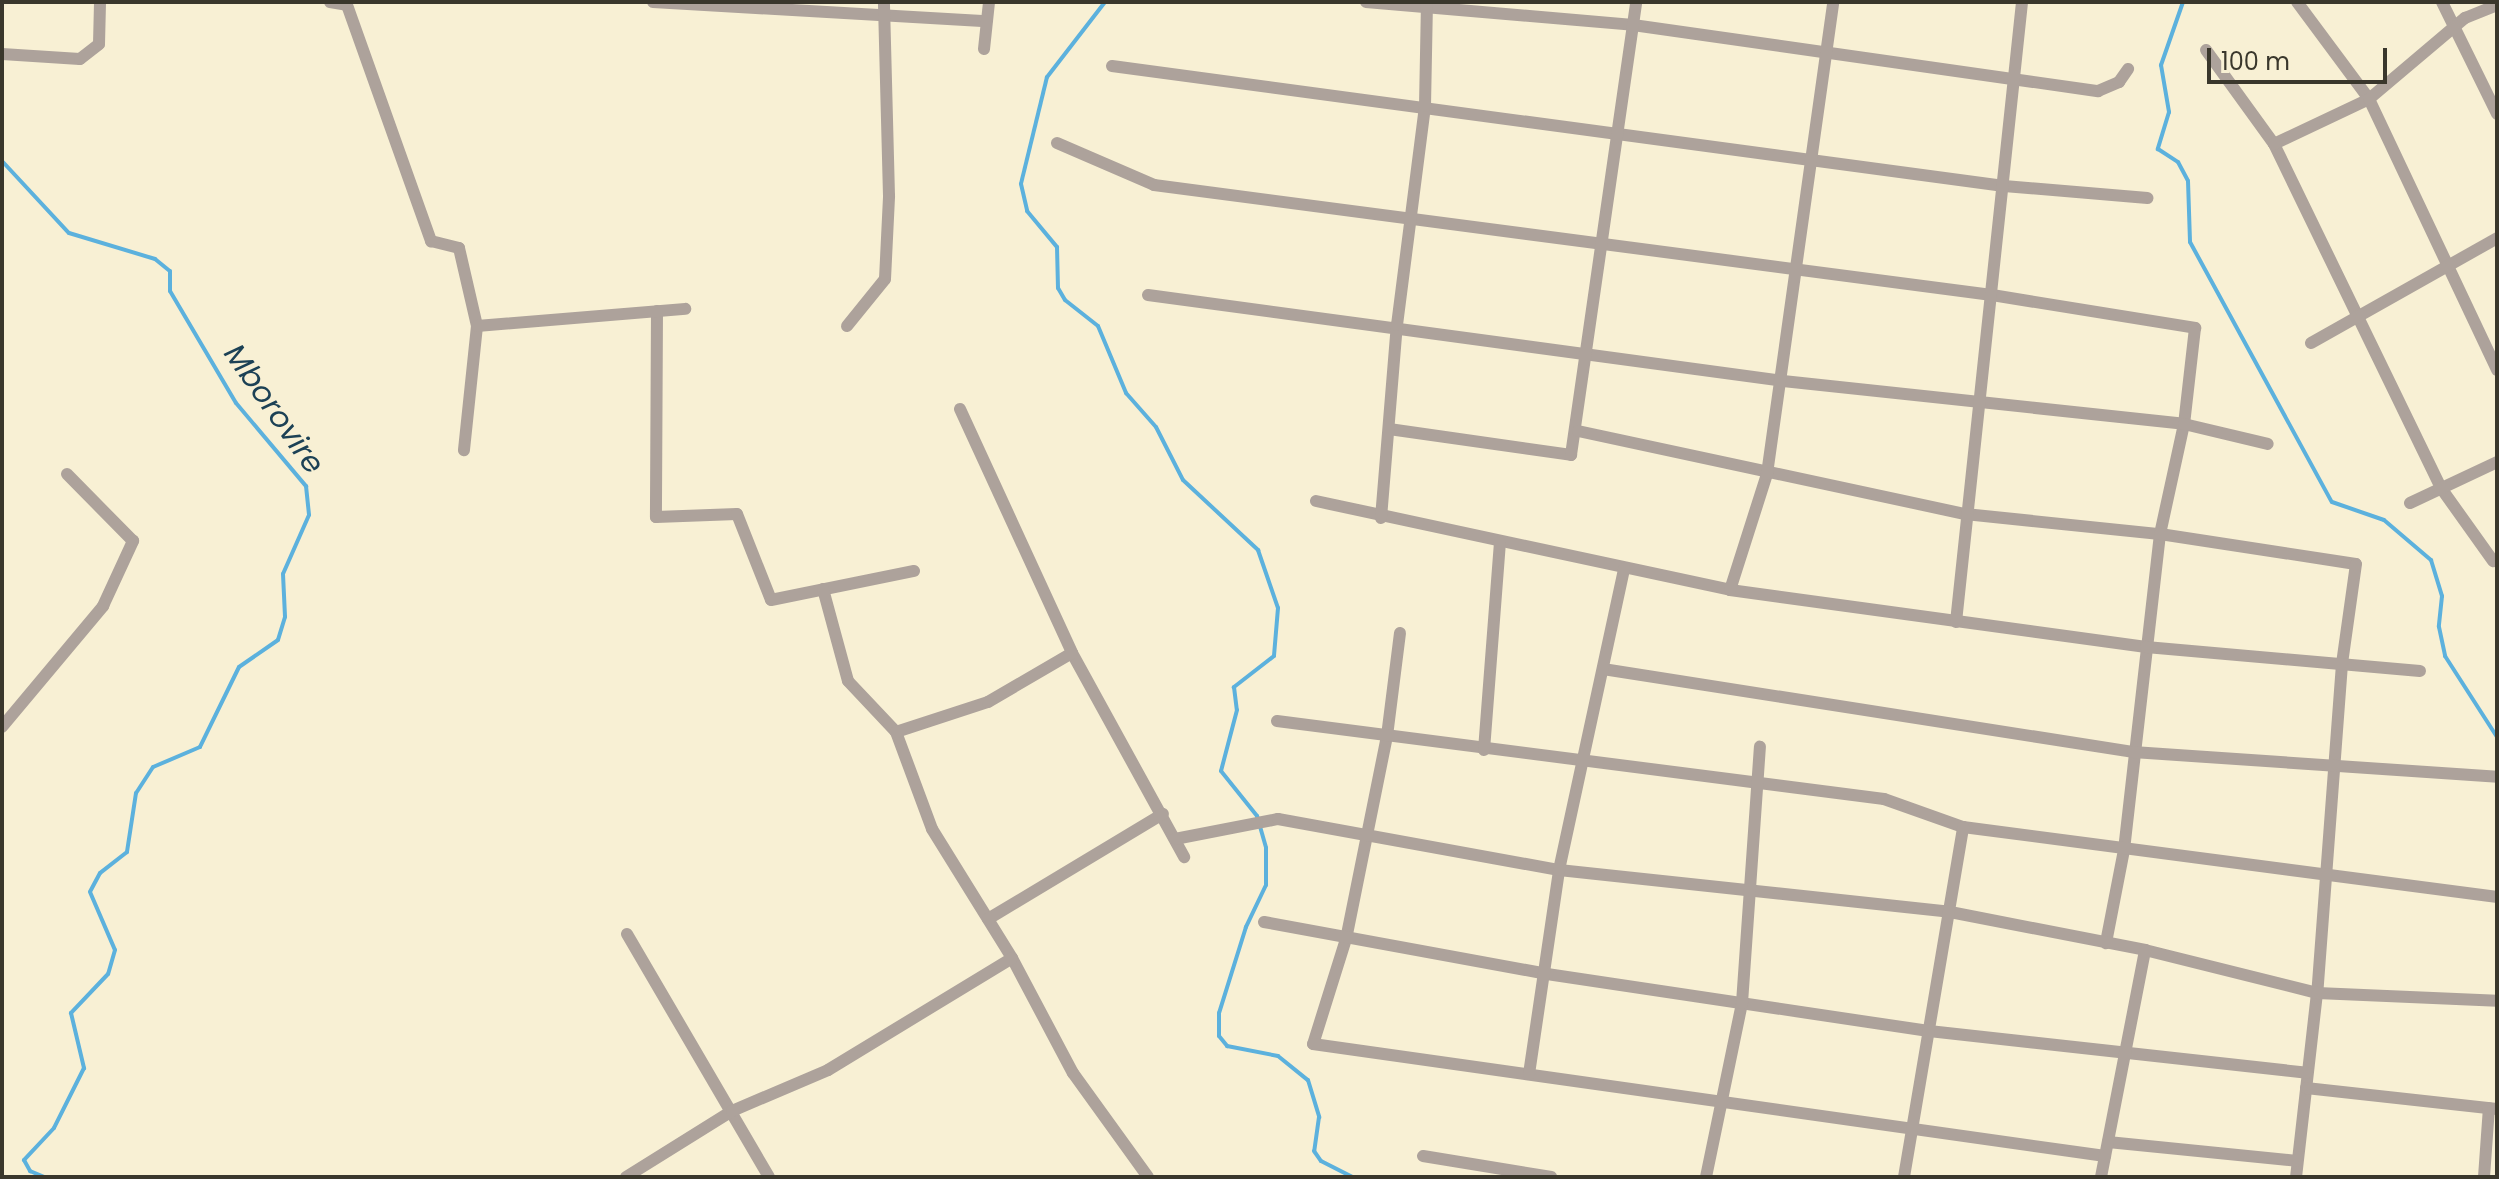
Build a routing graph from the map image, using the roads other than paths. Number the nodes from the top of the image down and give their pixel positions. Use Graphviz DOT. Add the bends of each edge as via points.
graph roads {
  1 [pos="100,2"];
  2 [pos="330,2"];
  3 [pos="653,2"];
  4 [pos="989,2"];
  5 [pos="1366,2"];
  6 [pos="1636,2"];
  7 [pos="1833,2"];
  8 [pos="2022,2"];
  9 [pos="2297,2"];
  10 [pos="2442,2"];
  11 [pos="674,3"];
  12 [pos="1427,5"];
  13 [pos="2497,5"];
  14 [pos="884,8"];
  15 [pos="986,21"];
  16 [pos="1633,25"];
  17 [pos="2455,28"];
  18 [pos="984,49"];
  19 [pos="2206,50"];
  20 [pos="2,54"];
  21 [pos="1826,57"];
  22 [pos="1112,66"];
  23 [pos="2128,69"];
  24 [pos="2014,79"];
  25 [pos="2369,99"];
  26 [pos="1425,106"];
  27 [pos="2497,114"];
  28 [pos="1618,135"];
  29 [pos="1057,143"];
  30 [pos="2274,144"];
  31 [pos="1813,160"];
  32 [pos="2004,186"];
  33 [pos="2147,198"];
  34 [pos="1411,221"];
  35 [pos="2497,238"];
  36 [pos="1600,244"];
  37 [pos="2447,263"];
  38 [pos="1798,269"];
  39 [pos="1148,295"];
  40 [pos="1992,295"];
  41 [pos="685,309"];
  42 [pos="657,311"];
  43 [pos="2360,313"];
  44 [pos="1397,325"];
  45 [pos="477,326"];
  46 [pos="847,326"];
  47 [pos="2311,343"];
  48 [pos="1583,350"];
  49 [pos="2497,370"];
  50 [pos="1783,381"];
  51 [pos="1982,403"];
  52 [pos="960,409"];
  53 [pos="2184,424"];
  54 [pos="1389,429"];
  55 [pos="1578,431"];
  56 [pos="2268,444"];
  57 [pos="464,450"];
  58 [pos="2497,462"];
  59 [pos="67,474"];
  60 [pos="1767,474"];
  61 [pos="2441,488"];
  62 [pos="1316,501"];
  63 [pos="2410,503"];
  64 [pos="1965,514"];
  65 [pos="1381,518"];
  66 [pos="2160,534"];
  67 [pos="1500,543"];
  68 [pos="2493,561"];
  69 [pos="1624,569"];
  70 [pos="914,571"];
  71 [pos="823,589"];
  72 [pos="1730,590"];
  73 [pos="1956,622"];
  74 [pos="1400,633"];
  75 [pos="2146,647"];
  76 [pos="1072,653"];
  77 [pos="2342,664"];
  78 [pos="1603,669"];
  79 [pos="2420,671"];
  80 [pos="1277,721"];
  81 [pos="2,727"];
  82 [pos="896,732"];
  83 [pos="1387,736"];
  84 [pos="1760,747"];
  85 [pos="1484,750"];
  86 [pos="2133,752"];
  87 [pos="1582,763"];
  88 [pos="2332,768"];
  89 [pos="2497,777"];
  90 [pos="1754,783"];
  91 [pos="1163,814"];
  92 [pos="1963,827"];
  93 [pos="1368,835"];
  94 [pos="1175,839"];
  95 [pos="2124,850"];
  96 [pos="1184,857"];
  97 [pos="1559,870"];
  98 [pos="2325,879"];
  99 [pos="1748,893"];
  100 [pos="2497,897"];
  101 [pos="1945,911"];
  102 [pos="988,919"];
  103 [pos="1264,922"];
  104 [pos="627,934"];
  105 [pos="1346,939"];
  106 [pos="2106,943"];
  107 [pos="2145,950"];
  108 [pos="1012,958"];
  109 [pos="1547,974"];
  110 [pos="2317,993"];
  111 [pos="2497,1001"];
  112 [pos="1742,1003"];
  113 [pos="1929,1031"];
  114 [pos="2125,1050"];
  115 [pos="2307,1073"];
  116 [pos="1529,1074"];
  117 [pos="2306,1088"];
  118 [pos="1721,1103"];
  119 [pos="2493,1108"];
  120 [pos="732,1111"];
  121 [pos="1912,1132"];
  122 [pos="2108,1142"];
  123 [pos="1423,1156"];
  124 [pos="2105,1156"];
  125 [pos="2297,1161"];
  126 [pos="626,1177"];
  127 [pos="769,1177"];
  128 [pos="1148,1177"];
  129 [pos="1551,1177"];
  130 [pos="1706,1177"];
  131 [pos="1904,1177"];
  132 [pos="2101,1177"];
  133 [pos="2296,1177"];
  134 [pos="2484,1177"];
  1 -- 20 [label="street" via="99,44 80,59"];
  2 -- 45 [label="street" via="347,5 431,241 459,248"];
  3 -- 11 [label="street"];
  4 -- 15 [label="street"];
  5 -- 12 [label="street"];
  6 -- 16 [label="street"];
  7 -- 21 [label="street"];
  8 -- 24 [label="street"];
  9 -- 25 [label="street"];
  10 -- 17 [label="street"];
  11 -- 14 [label="street"];
  12 -- 16 [label="street"];
  12 -- 26 [label="street"];
  13 -- 17 [label="street"];
  14 -- 15 [label="street"];
  14 -- 46 [label="street" via="889,196 885,279"];
  15 -- 18 [label="street"];
  16 -- 21 [label="street"];
  16 -- 28 [label="street"];
  17 -- 25 [label="street"];
  17 -- 27 [label="street"];
  19 -- 30 [label="street"];
  21 -- 24 [label="street"];
  21 -- 31 [label="street"];
  22 -- 26 [label="street"];
  23 -- 24 [label="street" via="2119,82 2098,91"];
  24 -- 32 [label="street"];
  25 -- 30 [label="street"];
  25 -- 37 [label="street"];
  26 -- 28 [label="street"];
  26 -- 34 [label="street"];
  28 -- 31 [label="street"];
  28 -- 36 [label="street"];
  29 -- 34 [label="street" via="1154,185"];
  30 -- 43 [label="street"];
  31 -- 32 [label="street"];
  31 -- 38 [label="street"];
  32 -- 33 [label="street"];
  32 -- 40 [label="street"];
  34 -- 36 [label="street"];
  34 -- 44 [label="street"];
  35 -- 37 [label="street"];
  36 -- 38 [label="street"];
  36 -- 48 [label="street"];
  37 -- 43 [label="street"];
  37 -- 49 [label="street"];
  38 -- 40 [label="street"];
  38 -- 50 [label="street"];
  39 -- 44 [label="street"];
  40 -- 51 [label="street"];
  40 -- 53 [label="street" via="2195,328"];
  41 -- 42 [label="street"];
  42 -- 45 [label="street"];
  42 -- 71 [label="street" via="656,517 737,514 771,600"];
  43 -- 47 [label="street"];
  43 -- 61 [label="street"];
  44 -- 48 [label="street"];
  44 -- 54 [label="street"];
  45 -- 57 [label="street"];
  48 -- 50 [label="street"];
  48 -- 55 [label="street"];
  50 -- 51 [label="street"];
  50 -- 60 [label="street"];
  51 -- 53 [label="street"];
  51 -- 64 [label="street"];
  52 -- 76 [label="street"];
  53 -- 56 [label="street"];
  53 -- 66 [label="street"];
  54 -- 55 [label="street" via="1571,455"];
  54 -- 65 [label="street"];
  55 -- 60 [label="street"];
  58 -- 61 [label="street"];
  59 -- 81 [label="street" via="133,541 103,606"];
  60 -- 64 [label="street"];
  60 -- 72 [label="street"];
  61 -- 63 [label="street"];
  61 -- 68 [label="street"];
  62 -- 65 [label="street"];
  64 -- 66 [label="street"];
  64 -- 73 [label="street"];
  65 -- 67 [label="street"];
  66 -- 75 [label="street"];
  66 -- 77 [label="street" via="2356,564"];
  67 -- 69 [label="street"];
  67 -- 85 [label="street"];
  69 -- 72 [label="street"];
  69 -- 78 [label="street"];
  70 -- 71 [label="street"];
  71 -- 82 [label="street" via="848,681"];
  72 -- 73 [label="street"];
  73 -- 75 [label="street"];
  74 -- 83 [label="street"];
  75 -- 77 [label="street"];
  75 -- 86 [label="street"];
  76 -- 82 [label="street" via="988,702"];
  76 -- 91 [label="street"];
  77 -- 79 [label="street"];
  77 -- 88 [label="street"];
  78 -- 86 [label="street"];
  78 -- 87 [label="street"];
  80 -- 83 [label="street"];
  82 -- 102 [label="street" via="932,829"];
  83 -- 85 [label="street"];
  83 -- 93 [label="street"];
  84 -- 90 [label="street"];
  85 -- 87 [label="street"];
  86 -- 88 [label="street"];
  86 -- 95 [label="street"];
  87 -- 90 [label="street"];
  87 -- 97 [label="street"];
  88 -- 89 [label="street"];
  88 -- 98 [label="street"];
  90 -- 92 [label="street" via="1884,799"];
  90 -- 99 [label="street"];
  91 -- 94 [label="street"];
  91 -- 102 [label="street"];
  92 -- 95 [label="street"];
  92 -- 101 [label="street"];
  93 -- 94 [label="street" via="1278,819"];
  93 -- 97 [label="street"];
  93 -- 105 [label="street"];
  94 -- 96 [label="street"];
  95 -- 98 [label="street"];
  95 -- 106 [label="street"];
  97 -- 99 [label="street"];
  97 -- 109 [label="street"];
  98 -- 100 [label="street"];
  98 -- 110 [label="street"];
  99 -- 101 [label="street"];
  99 -- 112 [label="street"];
  101 -- 106 [label="street"];
  101 -- 113 [label="street"];
  102 -- 108 [label="street"];
  103 -- 105 [label="street"];
  104 -- 120 [label="street"];
  105 -- 109 [label="street"];
  105 -- 116 [label="street" via="1313,1044"];
  106 -- 107 [label="street"];
  107 -- 110 [label="street"];
  107 -- 114 [label="street"];
  108 -- 120 [label="street" via="828,1070"];
  108 -- 128 [label="street" via="1073,1073"];
  109 -- 112 [label="street"];
  109 -- 116 [label="street"];
  110 -- 111 [label="street"];
  110 -- 115 [label="street"];
  112 -- 113 [label="street"];
  112 -- 118 [label="street"];
  113 -- 114 [label="street"];
  113 -- 121 [label="street"];
  114 -- 115 [label="street"];
  114 -- 122 [label="street"];
  115 -- 117 [label="street"];
  116 -- 118 [label="street"];
  117 -- 119 [label="street"];
  117 -- 125 [label="street"];
  118 -- 121 [label="street"];
  118 -- 130 [label="street"];
  119 -- 134 [label="street"];
  120 -- 126 [label="street"];
  120 -- 127 [label="street"];
  121 -- 124 [label="street"];
  121 -- 131 [label="street"];
  122 -- 124 [label="street"];
  122 -- 125 [label="street"];
  123 -- 129 [label="street"];
  124 -- 132 [label="street"];
  125 -- 133 [label="street"];
}
